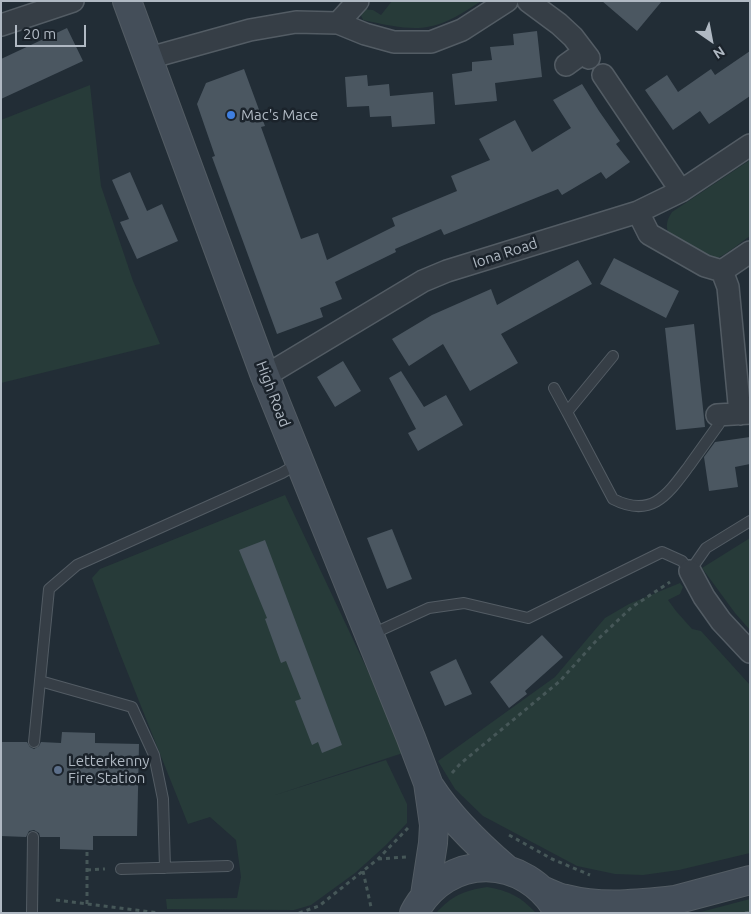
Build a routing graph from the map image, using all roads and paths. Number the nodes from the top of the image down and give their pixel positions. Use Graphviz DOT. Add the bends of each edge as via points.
graph roads {
  1 [pos="73,1"];
  2 [pos="127,1"];
  3 [pos="358,1"];
  4 [pos="507,1"];
  5 [pos="528,1"];
  6 [pos="338,23"];
  7 [pos="1,25"];
  8 [pos="150,58"];
  9 [pos="566,65"];
  10 [pos="603,75"];
  11 [pos="750,145"];
  12 [pos="681,191"];
  13 [pos="638,212"];
  14 [pos="750,252"];
  15 [pos="722,271"];
  16 [pos="612,356"];
  17 [pos="265,376"];
  18 [pos="554,388"];
  19 [pos="567,412"];
  20 [pos="745,414"];
  21 [pos="717,415"];
  22 [pos="300,463"];
  23 [pos="750,521"];
  24 [pos="690,571"];
  25 [pos="370,635"];
  26 [pos="750,652"];
  27 [pos="40,681"];
  28 [pos="34,742"];
  29 [pos="439,779"];
  30 [pos="410,827"];
  31 [pos="504,832"];
  32 [pos="33,837"];
  33 [pos="87,850"];
  34 [pos="412,857"];
  35 [pos="378,859"];
  36 [pos="228,866"];
  37 [pos="165,868"];
  38 [pos="121,869"];
  39 [pos="506,869"];
  40 [pos="363,871"];
  41 [pos="594,876"];
  42 [pos="750,880"];
  43 [pos="544,891"];
  44 [pos="56,900"];
  45 [pos="675,900"];
  46 [pos="86,904"];
  47 [pos="371,907"];
  48 [pos="415,907"];
  49 [pos="750,912"];
  50 [pos="32,913"];
  51 [pos="159,913"];
  52 [pos="299,913"];
  53 [pos="559,913"];
  54 [pos="647,913"];
  55 [pos="745,913"];
  1 -- 7 [label="street"];
  2 -- 8 [label="street, High Road"];
  3 -- 6 [label="street"];
  4 -- 6 [label="street" via="462,30 431,42 394,42"];
  5 -- 9 [label="street" via="559,24 587,55"];
  6 -- 8 [label="street" via="296,22 250,30"];
  8 -- 17 [label="street, High Road"];
  10 -- 12 [label="street"];
  11 -- 12 [label="street, Iona Road"];
  12 -- 13 [label="street, Iona Road"];
  13 -- 15 [label="street" via="649,234 705,266"];
  13 -- 17 [label="street, Iona Road" via="423,281"];
  14 -- 15 [label="street"];
  15 -- 20 [label="street" via="728,287"];
  16 -- 19 [label="lane"];
  17 -- 22 [label="street, High Road"];
  18 -- 19 [label="lane"];
  19 -- 21 [label="lane" via="613,499 626,506 657,502 670,492 719,424"];
  20 -- 21 [label="street"];
  22 -- 25 [label="street, High Road"];
  22 -- 27 [label="lane" via="77,565 50,589"];
  23 -- 24 [label="lane" via="706,548"];
  24 -- 25 [label="lane" via="682,561 662,552 528,618 464,603 429,608"];
  24 -- 26 [label="street" via="721,621"];
  24 -- 29 [label="path" via="632,608 560,681"];
  25 -- 29 [label="street, High Road"];
  27 -- 28 [label="lane"];
  27 -- 37 [label="lane" via="132,707 154,755 163,799"];
  29 -- 39 [label="street" via="453,818"];
  29 -- 48 [label="street" via="434,832"];
  30 -- 35 [label="path"];
  31 -- 41 [label="path" via="552,859"];
  32 -- 50 [label="lane"];
  33 -- 46 [label="path"];
  34 -- 35 [label="path"];
  35 -- 40 [label="path"];
  36 -- 37 [label="lane"];
  37 -- 38 [label="lane"];
  39 -- 43 [label="street"];
  39 -- 48 [label="street" via="464,870 440,882"];
  40 -- 47 [label="path"];
  40 -- 52 [label="path" via="319,906"];
  42 -- 45 [label="street"];
  43 -- 45 [label="street" via="565,899 591,903"];
  43 -- 53 [label="street"];
  44 -- 46 [label="path"];
  45 -- 54 [label="street"];
  46 -- 51 [label="path"];
  49 -- 55 [label="path"];
}
